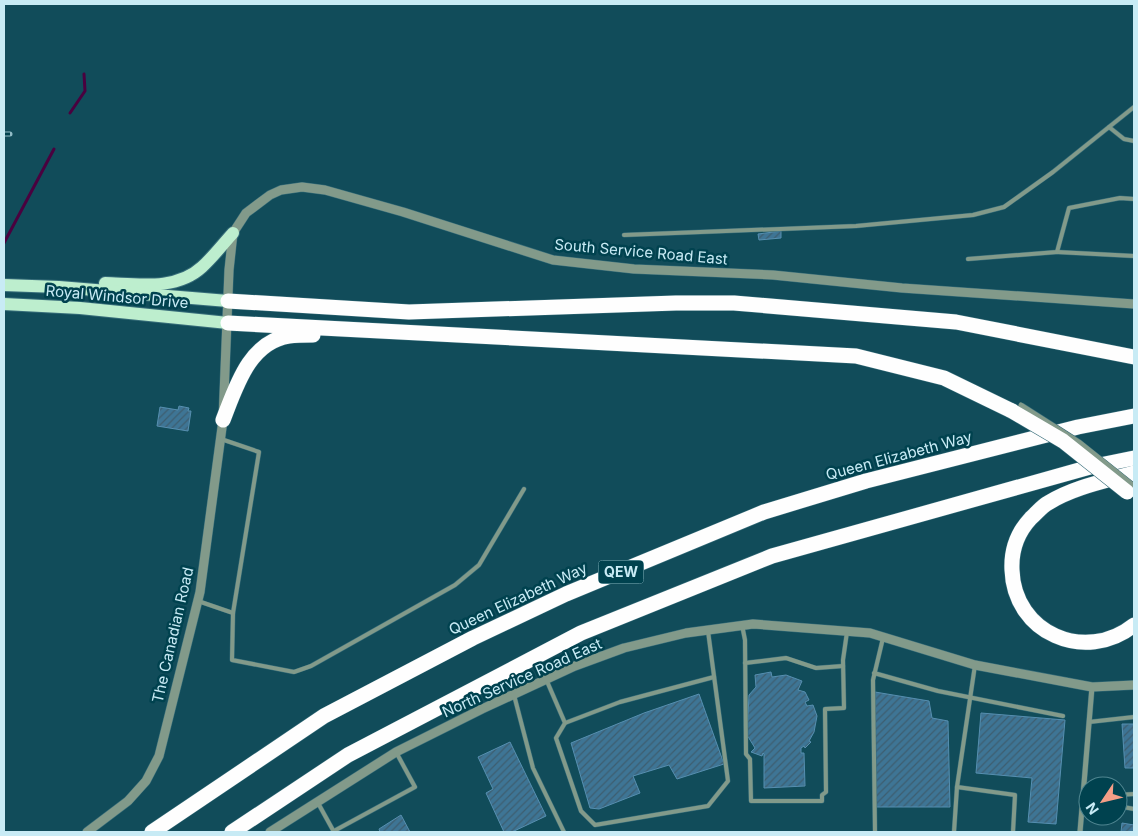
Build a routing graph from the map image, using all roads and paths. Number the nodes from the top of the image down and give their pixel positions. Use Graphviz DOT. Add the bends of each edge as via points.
graph roads {
  1 [pos="1134,107"];
  2 [pos="1109,127"];
  3 [pos="1134,141"];
  4 [pos="1134,199"];
  5 [pos="233,233"];
  6 [pos="624,235"];
  7 [pos="1057,252"];
  8 [pos="1134,256"];
  9 [pos="968,259"];
  10 [pos="4,285"];
  11 [pos="59,287"];
  12 [pos="228,301"];
  13 [pos="4,304"];
  14 [pos="1134,304"];
  15 [pos="228,323"];
  16 [pos="360,330"];
  17 [pos="1134,357"];
  18 [pos="1134,416"];
  19 [pos="223,420"];
  20 [pos="220,439"];
  21 [pos="1134,458"];
  22 [pos="1134,473"];
  23 [pos="524,489"];
  24 [pos="1132,492"];
  25 [pos="198,601"];
  26 [pos="233,613"];
  27 [pos="742,625"];
  28 [pos="1134,626"];
  29 [pos="708,630"];
  30 [pos="847,631"];
  31 [pos="884,637"];
  32 [pos="745,663"];
  33 [pos="975,665"];
  34 [pos="844,666"];
  35 [pos="874,673"];
  36 [pos="714,677"];
  37 [pos="546,679"];
  38 [pos="1134,685"];
  39 [pos="1092,687"];
  40 [pos="514,694"];
  41 [pos="970,697"];
  42 [pos="1064,716"];
  43 [pos="1134,718"];
  44 [pos="1089,722"];
  45 [pos="565,723"];
  46 [pos="396,752"];
  47 [pos="1086,776"];
  48 [pos="957,787"];
  49 [pos="317,801"];
  50 [pos="87,832"];
  51 [pos="152,832"];
  52 [pos="232,832"];
  53 [pos="270,832"];
  54 [pos="334,832"];
  55 [pos="564,832"];
  56 [pos="875,832"];
  57 [pos="954,832"];
  58 [pos="1013,832"];
  1 -- 2 [label="lane"];
  2 -- 3 [label="lane" via="1124,139"];
  2 -- 6 [label="lane" via="1004,206 972,216 856,226"];
  4 -- 7 [label="lane" via="1120,198 1069,208"];
  5 -- 11 [label="main road" via="202,268 185,279 155,284 73,281"];
  5 -- 12 [label="street, South Service Road East"];
  5 -- 14 [label="street, South Service Road East" via="257,203 281,190 302,187 325,190 403,212 553,260 634,269 773,275 902,288"];
  7 -- 8 [label="lane"];
  7 -- 9 [label="lane"];
  10 -- 11 [label="main road, Royal Windsor Drive"];
  11 -- 12 [label="main road, Royal Windsor Drive"];
  12 -- 15 [label="street, South Service Road East"];
  12 -- 17 [label="highway" via="409,312 734,303 956,322"];
  13 -- 15 [label="main road, Royal Windsor Drive"];
  15 -- 16 [label="highway"];
  15 -- 19 [label="street, The Canadian Road"];
  16 -- 19 [label="highway" via="337,335 289,336 273,342 256,354 243,372"];
  16 -- 24 [label="highway, bridge" via="856,356 944,378 1016,408"];
  18 -- 51 [label="highway, Queen Elizabeth Way / QEW" via="1078,427 866,481 764,512 566,594 473,638 324,716"];
  19 -- 20 [label="street, The Canadian Road"];
  20 -- 25 [label="street, The Canadian Road"];
  20 -- 26 [label="lane" via="259,452"];
  21 -- 52 [label="highway" via="1090,467 772,556 590,630 348,755"];
  22 -- 28 [label="highway" via="1075,490 1046,503 1027,523 1015,543 1011,579 1014,594 1025,612 1040,627 1059,637 1080,642 1100,641"];
  23 -- 26 [label="lane" via="479,565 454,585 311,666 294,672 232,660"];
  25 -- 26 [label="lane"];
  25 -- 50 [label="street, The Canadian Road" via="159,756 146,781 128,801"];
  27 -- 29 [label="street, North Service Road East"];
  27 -- 30 [label="street, North Service Road East"];
  27 -- 32 [label="lane"];
  29 -- 36 [label="lane"];
  29 -- 37 [label="street, North Service Road East" via="686,632 624,648"];
  30 -- 31 [label="street, North Service Road East"];
  30 -- 34 [label="lane"];
  31 -- 33 [label="street, North Service Road East"];
  31 -- 35 [label="lane"];
  32 -- 34 [label="lane" via="786,658 816,668"];
  32 -- 34 [label="lane" via="746,754 750,759 751,801 822,801 826,792 826,709 844,708"];
  33 -- 39 [label="street, North Service Road East"];
  33 -- 41 [label="lane"];
  35 -- 41 [label="lane"];
  35 -- 56 [label="lane"];
  36 -- 45 [label="lane" via="620,702"];
  36 -- 45 [label="lane" via="728,781 708,806 594,825 581,811 556,738"];
  37 -- 40 [label="street, North Service Road East"];
  37 -- 45 [label="lane"];
  38 -- 39 [label="street, North Service Road East"];
  39 -- 44 [label="street"];
  40 -- 46 [label="street, North Service Road East"];
  40 -- 55 [label="lane" via="533,768"];
  41 -- 42 [label="lane"];
  41 -- 48 [label="lane"];
  43 -- 44 [label="lane"];
  44 -- 47 [label="street"];
  46 -- 49 [label="street, North Service Road East"];
  46 -- 54 [label="lane" via="415,787"];
  48 -- 57 [label="lane"];
  48 -- 58 [label="lane" via="1015,795"];
  49 -- 53 [label="street, North Service Road East"];
  49 -- 54 [label="lane"];
}
